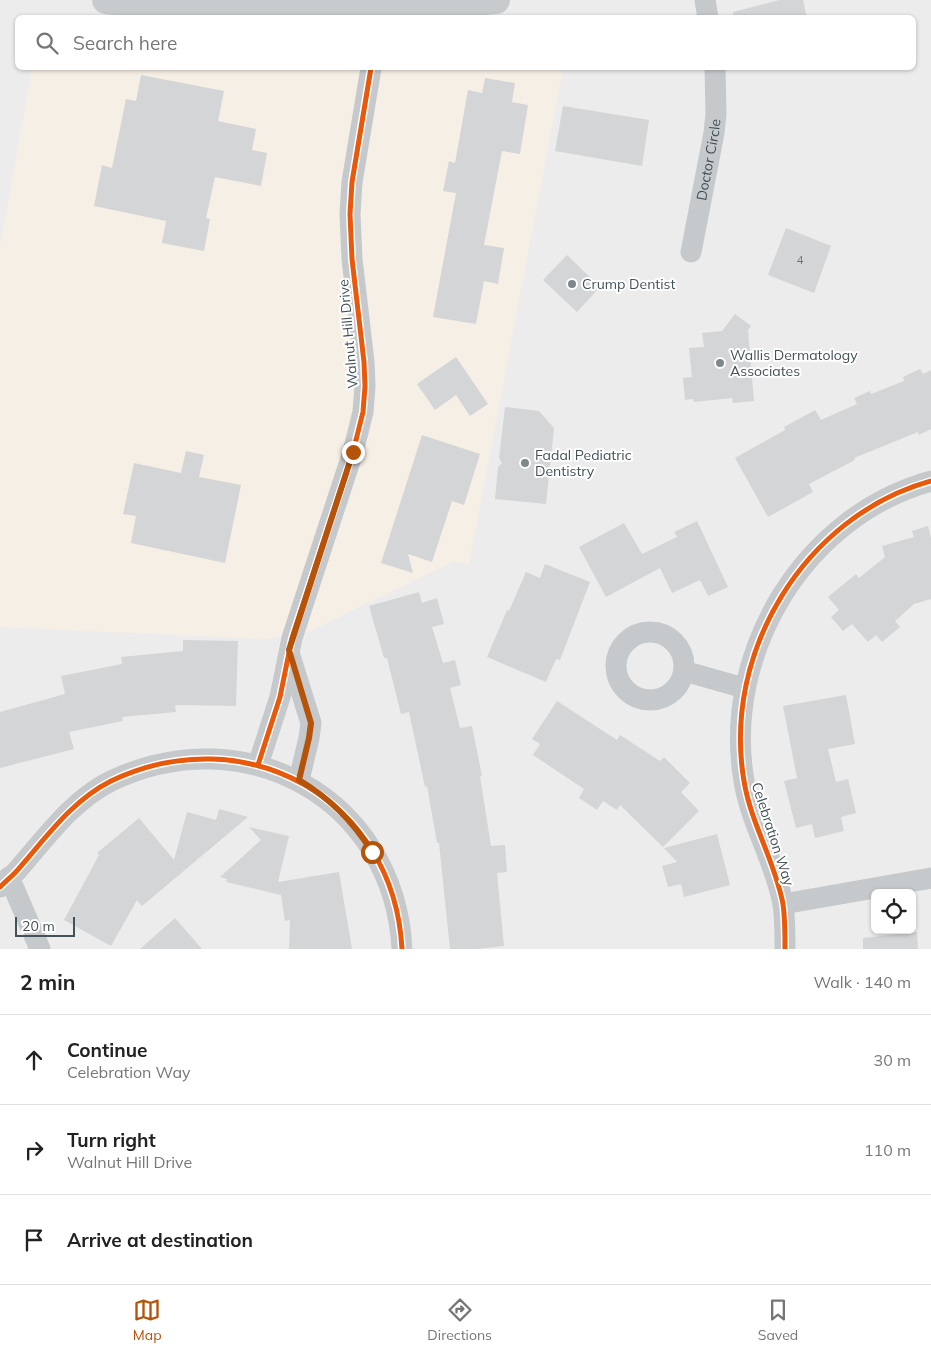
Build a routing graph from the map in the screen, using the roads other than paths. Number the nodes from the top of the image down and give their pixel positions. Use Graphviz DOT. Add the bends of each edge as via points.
graph roads {
  1 [pos="106,0"];
  2 [pos="496,0"];
  3 [pos="705,0"];
  4 [pos="381,13"];
  5 [pos="708,15"];
  6 [pos="371,70"];
  7 [pos="715,70"];
  8 [pos="691,252"];
  9 [pos="931,481"];
  10 [pos="289,650"];
  11 [pos="684,672"];
  12 [pos="744,688"];
  13 [pos="258,765"];
  14 [pos="299,780"];
  15 [pos="931,878"];
  16 [pos="3,879"];
  17 [pos="783,904"];
  18 [pos="40,949"];
  19 [pos="402,949"];
  20 [pos="785,949"];
  1 -- 4 [label="main road" via="206,11"];
  2 -- 4 [label="main road"];
  3 -- 5 [label="street"];
  6 -- 10 [label="street, Walnut Hill Drive" via="352,182 350,214 365,373 363,412"];
  7 -- 8 [label="street, Doctor Circle" via="714,133"];
  9 -- 12 [label="street, Celebration Way" via="870,508 832,536 808,561 790,582 768,620 754,652"];
  10 -- 13 [label="street, Walnut Hill Drive" via="280,697"];
  10 -- 14 [label="street" via="311,723"];
  11 -- 12 [label="street"];
  12 -- 17 [label="street, Celebration Way" via="740,731 746,793"];
  13 -- 14 [label="street"];
  13 -- 16 [label="street" via="226,759 189,759 123,776 98,789 72,809 19,869"];
  14 -- 19 [label="street" via="338,811 376,858 396,910"];
  15 -- 17 [label="street, Celebration Way"];
  16 -- 18 [label="street"];
  17 -- 20 [label="street, Celebration Way"];
}
